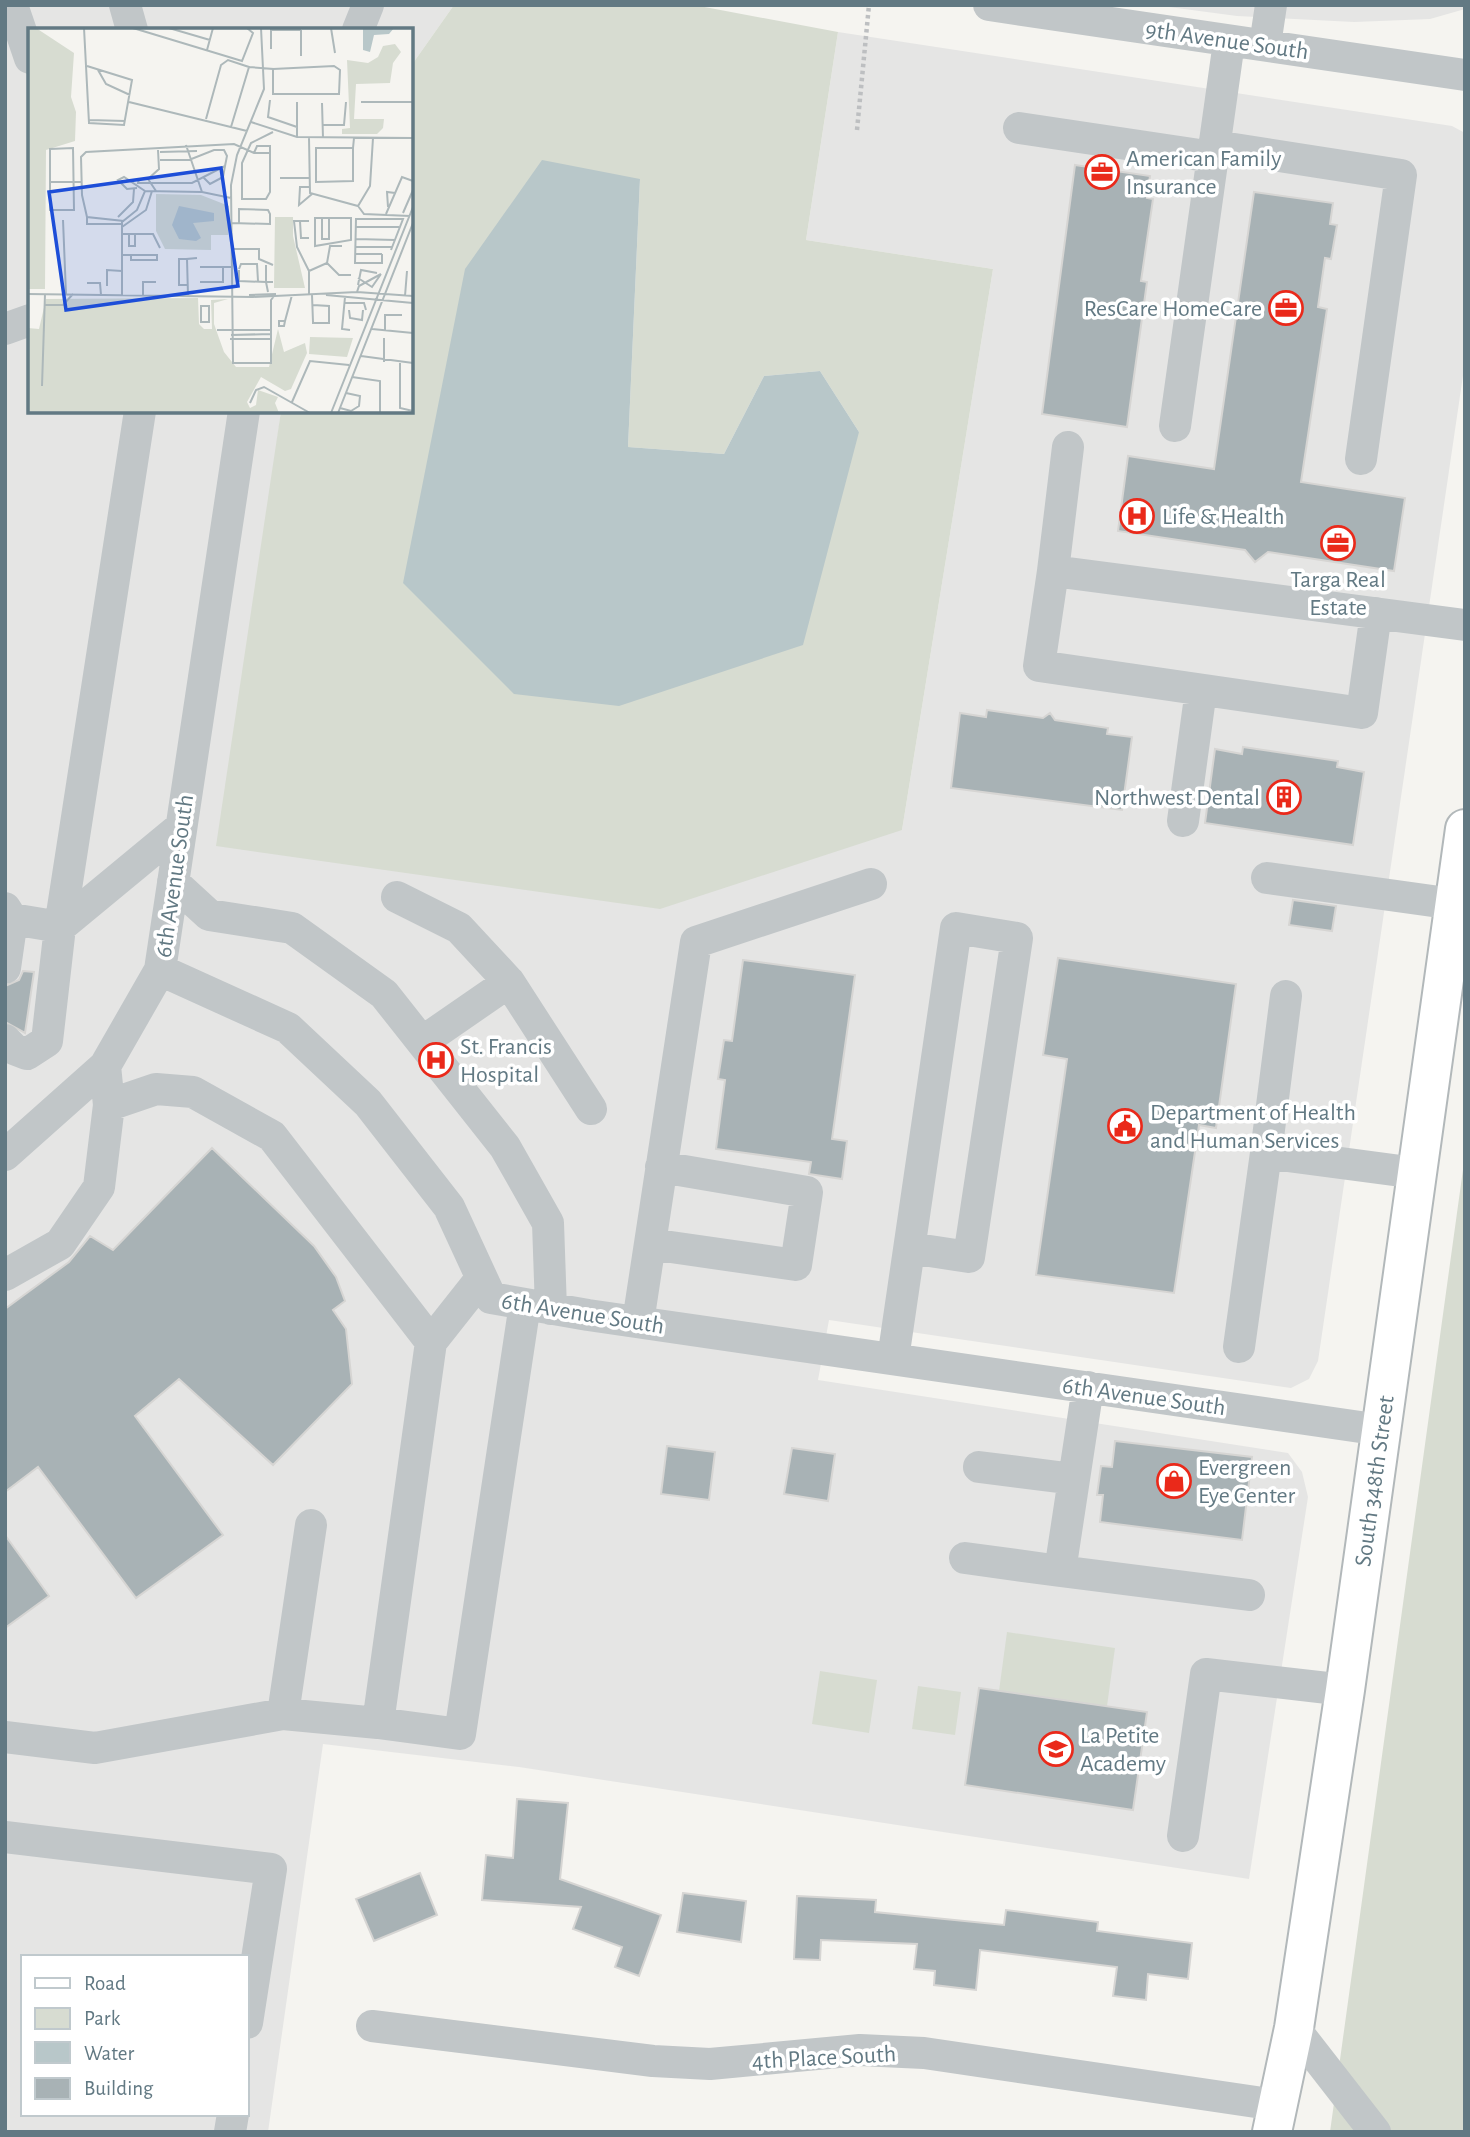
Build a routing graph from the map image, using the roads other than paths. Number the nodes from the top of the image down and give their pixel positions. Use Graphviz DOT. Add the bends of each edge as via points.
graph roads {
  1 [pos="12,5"];
  2 [pos="125,5"];
  3 [pos="368,5"];
  4 [pos="1271,5"];
  5 [pos="1005,6"];
  6 [pos="131,28"];
  7 [pos="359,28"];
  8 [pos="1229,42"];
  9 [pos="1265,45"];
  10 [pos="28,52"];
  11 [pos="1465,75"];
  12 [pos="1019,128"];
  13 [pos="1214,152"];
  14 [pos="28,321"];
  15 [pos="5,329"];
  16 [pos="140,413"];
  17 [pos="244,413"];
  18 [pos="1175,426"];
  19 [pos="1069,447"];
  20 [pos="1361,459"];
  21 [pos="1053,571"];
  22 [pos="1376,613"];
  23 [pos="1465,625"];
  24 [pos="1201,690"];
  25 [pos="1183,821"];
  26 [pos="181,827"];
  27 [pos="1465,829"];
  28 [pos="1267,878"];
  29 [pos="173,882"];
  30 [pos="871,884"];
  31 [pos="397,897"];
  32 [pos="1454,904"];
  33 [pos="9,913"];
  34 [pos="60,927"];
  35 [pos="5,968"];
  36 [pos="160,970"];
  37 [pos="509,982"];
  38 [pos="1286,996"];
  39 [pos="5,1040"];
  40 [pos="422,1042"];
  41 [pos="106,1066"];
  42 [pos="109,1105"];
  43 [pos="591,1109"];
  44 [pos="1266,1153"];
  45 [pos="5,1155"];
  46 [pos="661,1167"];
  47 [pos="1416,1174"];
  48 [pos="650,1244"];
  49 [pos="910,1248"];
  50 [pos="5,1275"];
  51 [pos="480,1280"];
  52 [pos="538,1307"];
  53 [pos="638,1322"];
  54 [pos="431,1342"];
  55 [pos="1239,1348"];
  56 [pos="893,1359"];
  57 [pos="1088,1387"];
  58 [pos="1381,1430"];
  59 [pos="979,1467"];
  60 [pos="1074,1479"];
  61 [pos="311,1525"];
  62 [pos="965,1558"];
  63 [pos="1060,1571"];
  64 [pos="1249,1595"];
  65 [pos="1345,1690"];
  66 [pos="283,1713"];
  67 [pos="378,1723"];
  68 [pos="5,1737"];
  69 [pos="1183,1836"];
  70 [pos="5,1837"];
  71 [pos="248,2017"];
  72 [pos="372,2026"];
  73 [pos="1294,2028"];
  74 [pos="1274,2118"];
  75 [pos="1375,2132"];
  1 -- 10 [label="street"];
  2 -- 6 [label="street"];
  3 -- 7 [label="street"];
  4 -- 9 [label="street"];
  5 -- 8 [label="street, 9th Avenue South"];
  8 -- 9 [label="street, 9th Avenue South"];
  8 -- 13 [label="street"];
  9 -- 11 [label="street, 9th Avenue South"];
  12 -- 13 [label="street"];
  13 -- 18 [label="street"];
  13 -- 20 [label="street" via="1401,175"];
  14 -- 15 [label="street"];
  16 -- 34 [label="street"];
  17 -- 26 [label="street, 6th Avenue South"];
  19 -- 21 [label="street"];
  21 -- 22 [label="street"];
  21 -- 24 [label="street" via="1039,666"];
  22 -- 23 [label="street"];
  22 -- 24 [label="street" via="1362,713"];
  24 -- 25 [label="street"];
  26 -- 29 [label="street, 6th Avenue South"];
  26 -- 34 [label="street"];
  27 -- 32 [label="main road, South 348th Street"];
  28 -- 32 [label="street"];
  29 -- 36 [label="street, 6th Avenue South"];
  29 -- 40 [label="street" via="209,915 292,928 384,993"];
  30 -- 46 [label="street" via="696,942"];
  31 -- 37 [label="street" via="459,928"];
  32 -- 47 [label="main road, South 348th Street"];
  33 -- 34 [label="street"];
  33 -- 35 [label="street"];
  34 -- 39 [label="street" via="47,1041 27,1054"];
  36 -- 41 [label="street"];
  36 -- 51 [label="street, 6th Avenue South" via="288,1028 368,1102 449,1207"];
  37 -- 40 [label="street"];
  37 -- 43 [label="street"];
  38 -- 44 [label="street"];
  40 -- 52 [label="street" via="505,1147 548,1223"];
  41 -- 42 [label="street"];
  41 -- 45 [label="street"];
  42 -- 50 [label="street" via="99,1187 60,1244"];
  42 -- 54 [label="street" via="156,1089 193,1093 272,1136"];
  44 -- 47 [label="street"];
  44 -- 55 [label="street"];
  46 -- 48 [label="street"];
  46 -- 48 [label="street" via="807,1192 796,1265"];
  47 -- 58 [label="main road, South 348th Street"];
  48 -- 53 [label="street"];
  49 -- 49 [label="street" via="956,928 1017,938 969,1257"];
  49 -- 56 [label="street"];
  51 -- 52 [label="street, 6th Avenue South" via="491,1298"];
  51 -- 54 [label="street"];
  52 -- 53 [label="street, 6th Avenue South"];
  52 -- 67 [label="street" via="460,1734"];
  53 -- 56 [label="street, 6th Avenue South"];
  54 -- 67 [label="street"];
  56 -- 57 [label="street, 6th Avenue South"];
  57 -- 58 [label="street, 6th Avenue South"];
  57 -- 60 [label="street"];
  58 -- 65 [label="main road, South 348th Street"];
  59 -- 60 [label="street"];
  60 -- 63 [label="street"];
  61 -- 66 [label="street"];
  62 -- 63 [label="street"];
  63 -- 64 [label="street"];
  65 -- 69 [label="street" via="1206,1674"];
  65 -- 73 [label="main road, South 348th Street"];
  66 -- 67 [label="street"];
  66 -- 68 [label="street" via="95,1748"];
  70 -- 71 [label="street" via="271,1869"];
  72 -- 74 [label="street, 4th Place South" via="710,2064 860,2050 924,2053"];
  73 -- 74 [label="main road, South 348th Street"];
  73 -- 75 [label="street"];
}
